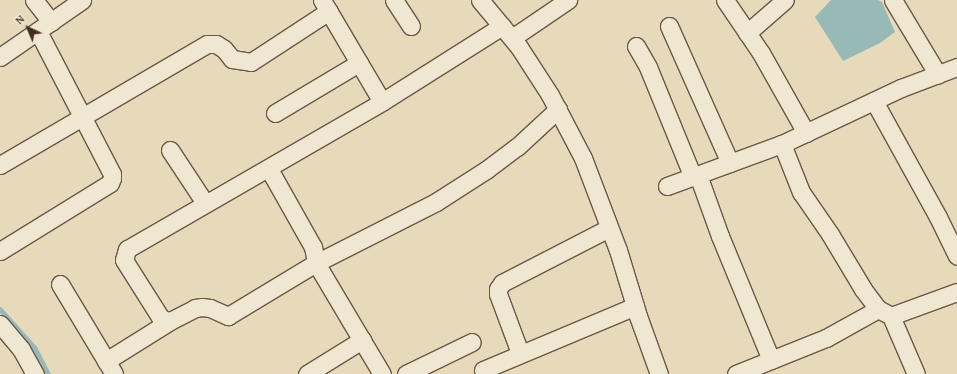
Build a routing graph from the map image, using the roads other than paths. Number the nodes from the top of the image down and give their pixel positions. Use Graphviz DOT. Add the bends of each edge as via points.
graph roads {
  1 [pos="34,0"];
  2 [pos="82,0"];
  3 [pos="394,0"];
  4 [pos="480,0"];
  5 [pos="568,0"];
  6 [pos="725,0"];
  7 [pos="785,0"];
  8 [pos="893,0"];
  9 [pos="326,6"];
  10 [pos="411,26"];
  11 [pos="668,26"];
  12 [pos="44,27"];
  13 [pos="507,32"];
  14 [pos="747,33"];
  15 [pos="636,46"];
  16 [pos="0,57"];
  17 [pos="359,63"];
  18 [pos="957,67"];
  19 [pos="938,75"];
  20 [pos="874,101"];
  21 [pos="382,102"];
  22 [pos="558,109"];
  23 [pos="275,114"];
  24 [pos="81,117"];
  25 [pos="806,133"];
  26 [pos="782,144"];
  27 [pos="170,150"];
  28 [pos="730,163"];
  29 [pos="0,165"];
  30 [pos="269,169"];
  31 [pos="696,176"];
  32 [pos="667,186"];
  33 [pos="205,203"];
  34 [pos="609,228"];
  35 [pos="0,251"];
  36 [pos="957,256"];
  37 [pos="316,263"];
  38 [pos="60,284"];
  39 [pos="957,292"];
  40 [pos="635,306"];
  41 [pos="885,312"];
  42 [pos="170,321"];
  43 [pos="0,324"];
  44 [pos="362,340"];
  45 [pos="472,342"];
  46 [pos="520,353"];
  47 [pos="771,360"];
  48 [pos="110,368"];
  49 [pos="483,370"];
  50 [pos="35,374"];
  51 [pos="307,374"];
  52 [pos="382,374"];
  53 [pos="406,374"];
  54 [pos="659,374"];
  55 [pos="736,374"];
  56 [pos="916,374"];
  1 -- 12 [label="street"];
  2 -- 12 [label="street"];
  3 -- 10 [label="street"];
  4 -- 13 [label="street"];
  5 -- 13 [label="street"];
  6 -- 14 [label="street"];
  7 -- 14 [label="street"];
  8 -- 19 [label="street"];
  9 -- 17 [label="street"];
  9 -- 24 [label="street" via="251,62 232,59 216,44 207,44"];
  11 -- 28 [label="street"];
  12 -- 16 [label="street"];
  12 -- 24 [label="street"];
  13 -- 21 [label="street"];
  13 -- 22 [label="street"];
  14 -- 25 [label="street"];
  15 -- 31 [label="street" via="648,67"];
  17 -- 21 [label="street"];
  17 -- 23 [label="street"];
  18 -- 19 [label="street"];
  19 -- 20 [label="street"];
  20 -- 25 [label="street"];
  20 -- 36 [label="street"];
  21 -- 30 [label="street"];
  22 -- 34 [label="street" via="583,158"];
  22 -- 37 [label="street" via="517,147 455,190"];
  24 -- 29 [label="street"];
  24 -- 35 [label="street" via="112,174 110,183"];
  25 -- 26 [label="street"];
  26 -- 28 [label="street"];
  26 -- 41 [label="street" via="801,192 863,289"];
  27 -- 33 [label="street"];
  28 -- 31 [label="street"];
  30 -- 33 [label="street"];
  30 -- 37 [label="street" via="313,247"];
  31 -- 32 [label="street"];
  31 -- 47 [label="street"];
  33 -- 42 [label="street" via="127,248 125,253 124,260 160,317"];
  34 -- 40 [label="street"];
  34 -- 46 [label="street" via="502,283 498,294"];
  37 -- 42 [label="street" via="228,316 202,307"];
  37 -- 44 [label="street"];
  38 -- 48 [label="street"];
  39 -- 41 [label="street"];
  40 -- 46 [label="street"];
  40 -- 54 [label="street"];
  41 -- 47 [label="street"];
  41 -- 56 [label="street"];
  42 -- 48 [label="street"];
  43 -- 50 [label="street" via="22,349"];
  44 -- 51 [label="street"];
  44 -- 52 [label="street"];
  45 -- 53 [label="street"];
  46 -- 49 [label="street"];
  47 -- 55 [label="street"];
}
